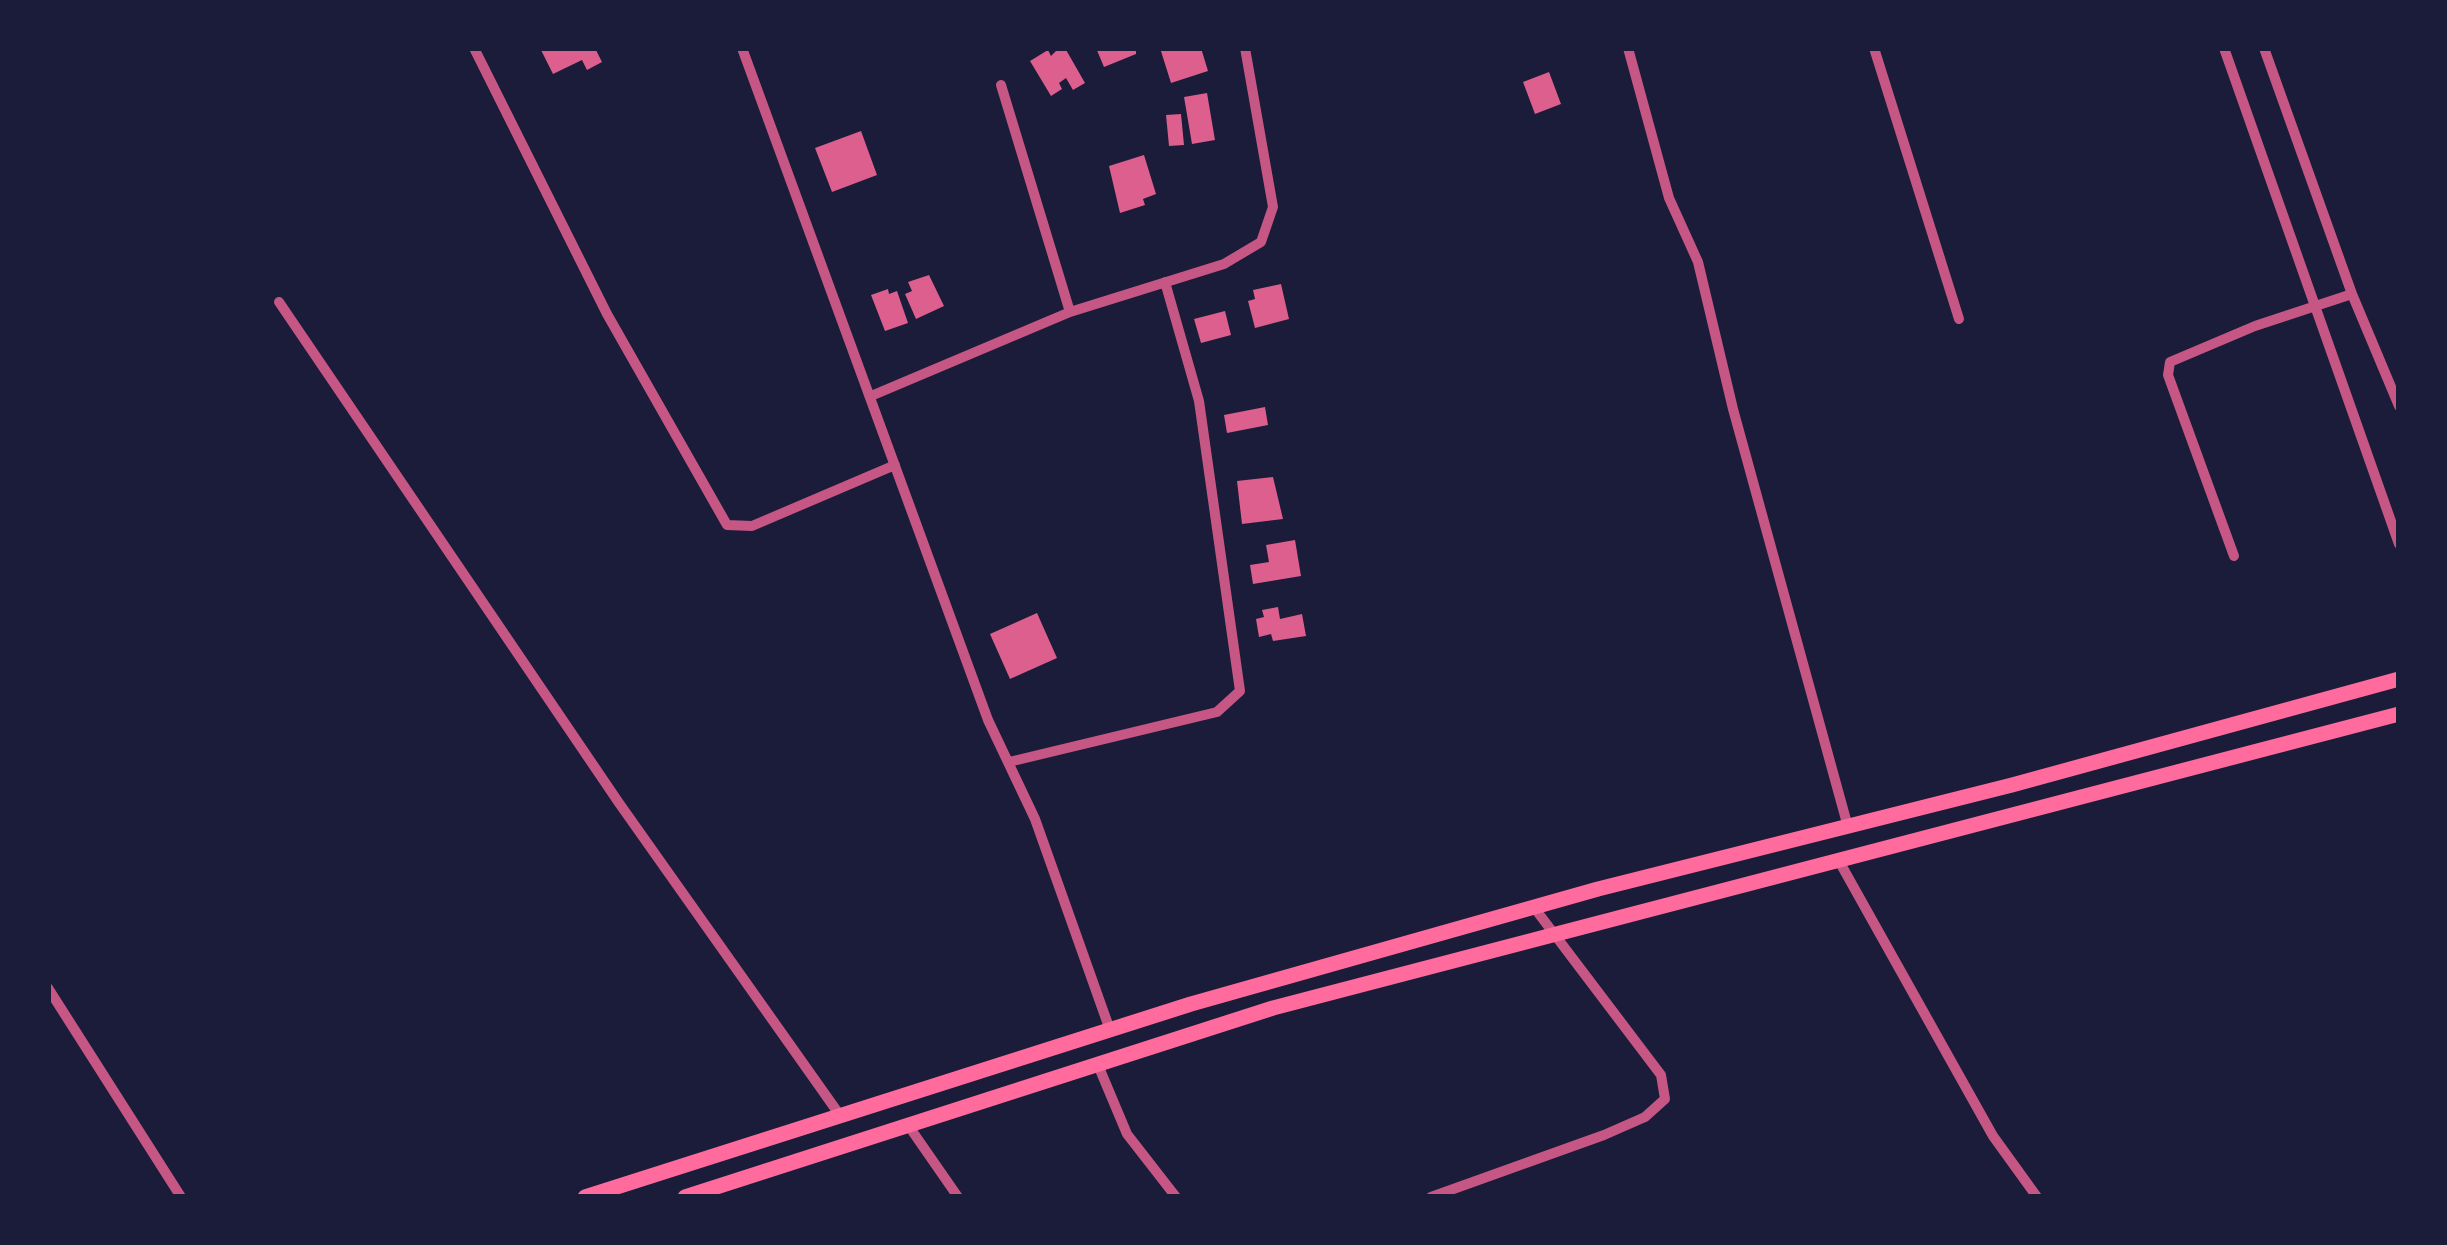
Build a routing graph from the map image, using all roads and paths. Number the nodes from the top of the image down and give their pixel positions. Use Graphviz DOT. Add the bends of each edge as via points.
graph roads {
  1 [pos="474,48"];
  2 [pos="742,48"];
  3 [pos="1245,48"];
  4 [pos="1628,48"];
  5 [pos="1874,48"];
  6 [pos="2224,48"];
  7 [pos="2264,48"];
  8 [pos="1001,85"];
  9 [pos="1165,281"];
  10 [pos="2352,294"];
  11 [pos="279,302"];
  12 [pos="2317,306"];
  13 [pos="1070,312"];
  14 [pos="1959,320"];
  15 [pos="871,396"];
  16 [pos="2399,406"];
  17 [pos="895,465"];
  18 [pos="2399,544"];
  19 [pos="2234,556"];
  20 [pos="2399,679"];
  21 [pos="2399,714"];
  22 [pos="1009,762"];
  23 [pos="1848,827"];
  24 [pos="1839,861"];
  25 [pos="1536,910"];
  26 [pos="1554,935"];
  27 [pos="48,988"];
  28 [pos="1110,1030"];
  29 [pos="1098,1065"];
  30 [pos="839,1114"];
  31 [pos="908,1125"];
  32 [pos="181,1197"];
  33 [pos="585,1197"];
  34 [pos="685,1197"];
  35 [pos="958,1197"];
  36 [pos="1176,1197"];
  37 [pos="1431,1197"];
  38 [pos="2037,1197"];
  1 -- 17 [label="street" via="636,370 727,525 752,526"];
  2 -- 15 [label="street"];
  3 -- 9 [label="street" via="1273,220 1248,252"];
  4 -- 23 [label="street" via="1669,198 1698,262"];
  5 -- 14 [label="street"];
  6 -- 12 [label="street"];
  7 -- 10 [label="street"];
  8 -- 13 [label="street"];
  9 -- 13 [label="street"];
  9 -- 22 [label="street" via="1198,401 1240,691 1216,712"];
  10 -- 12 [label="street"];
  10 -- 16 [label="street"];
  11 -- 30 [label="street"];
  12 -- 18 [label="street"];
  12 -- 19 [label="street" via="2179,354 2168,368"];
  13 -- 15 [label="street"];
  15 -- 17 [label="street"];
  17 -- 22 [label="street"];
  20 -- 23 [label="main road"];
  21 -- 24 [label="main road"];
  22 -- 28 [label="street"];
  23 -- 25 [label="main road"];
  24 -- 26 [label="main road"];
  24 -- 38 [label="street" via="2012,1168"];
  25 -- 26 [label="street"];
  25 -- 28 [label="main road"];
  26 -- 29 [label="main road" via="1273,1008"];
  26 -- 37 [label="street" via="1661,1076 1665,1099 1604,1135"];
  27 -- 32 [label="street"];
  28 -- 30 [label="main road"];
  29 -- 31 [label="main road"];
  29 -- 36 [label="street" via="1126,1134"];
  30 -- 33 [label="main road"];
  31 -- 34 [label="main road"];
  31 -- 35 [label="street"];
}
